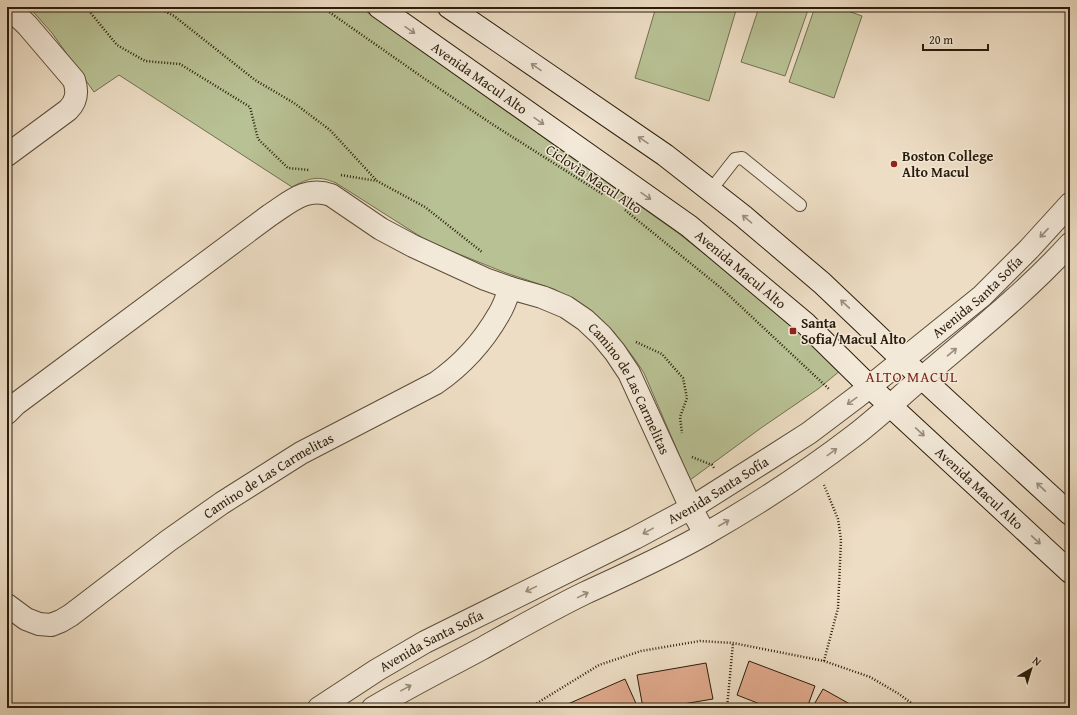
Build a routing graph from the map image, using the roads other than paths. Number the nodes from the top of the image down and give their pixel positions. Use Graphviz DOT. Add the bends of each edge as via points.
graph roads {
  1 [pos="8,7"];
  2 [pos="379,7"];
  3 [pos="449,7"];
  4 [pos="7,155"];
  5 [pos="710,190"];
  6 [pos="1070,204"];
  7 [pos="800,205"];
  8 [pos="1070,244"];
  9 [pos="510,288"];
  10 [pos="904,360"];
  11 [pos="922,378"];
  12 [pos="864,392"];
  13 [pos="891,406"];
  14 [pos="7,412"];
  15 [pos="691,508"];
  16 [pos="1070,514"];
  17 [pos="705,534"];
  18 [pos="1070,572"];
  19 [pos="7,605"];
  20 [pos="319,708"];
  21 [pos="373,708"];
  1 -- 4 [label="street" via="27,24 74,80 77,94 68,110"];
  2 -- 12 [label="street, Avenida Macul Alto, one-way" via="689,226 806,324"];
  5 -- 3 [label="street, one-way" via="665,155"];
  5 -- 7 [label="lane" via="735,159 742,158"];
  10 -- 5 [label="street, one-way" via="822,283"];
  6 -- 10 [label="street, Avenida Santa Sofía, one-way" via="1025,254 982,296"];
  11 -- 8 [label="street, Avenida Santa Sofía, one-way" via="1036,280"];
  9 -- 14 [label="street, Camino de Las Carmelitas" via="413,246 381,229 331,195 323,192 304,194 270,215"];
  9 -- 15 [label="street, Camino de Las Carmelitas" via="566,307 585,320 615,352 629,373"];
  9 -- 19 [label="street, Camino de Las Carmelitas" via="500,313 478,345 436,383 301,453 222,503 71,615 51,625 40,624 26,619"];
  10 -- 11 [label="street"];
  10 -- 12 [label="street, Avenida Santa Sofía"];
  11 -- 13 [label="street, Avenida Santa Sofía"];
  16 -- 11 [label="street, one-way"];
  12 -- 13 [label="street, Avenida Macul Alto"];
  12 -- 15 [label="street, Avenida Santa Sofía, one-way" via="776,455"];
  17 -- 13 [label="street, Avenida Santa Sofía, one-way" via="766,498 816,464"];
  13 -- 18 [label="street, Avenida Macul Alto, one-way"];
  15 -- 17 [label="street, Camino de Las Carmelitas"];
  15 -- 20 [label="street, Avenida Santa Sofía, one-way" via="425,642"];
  21 -- 17 [label="street, Avenida Santa Sofía, one-way" via="584,594 647,565"];
}
